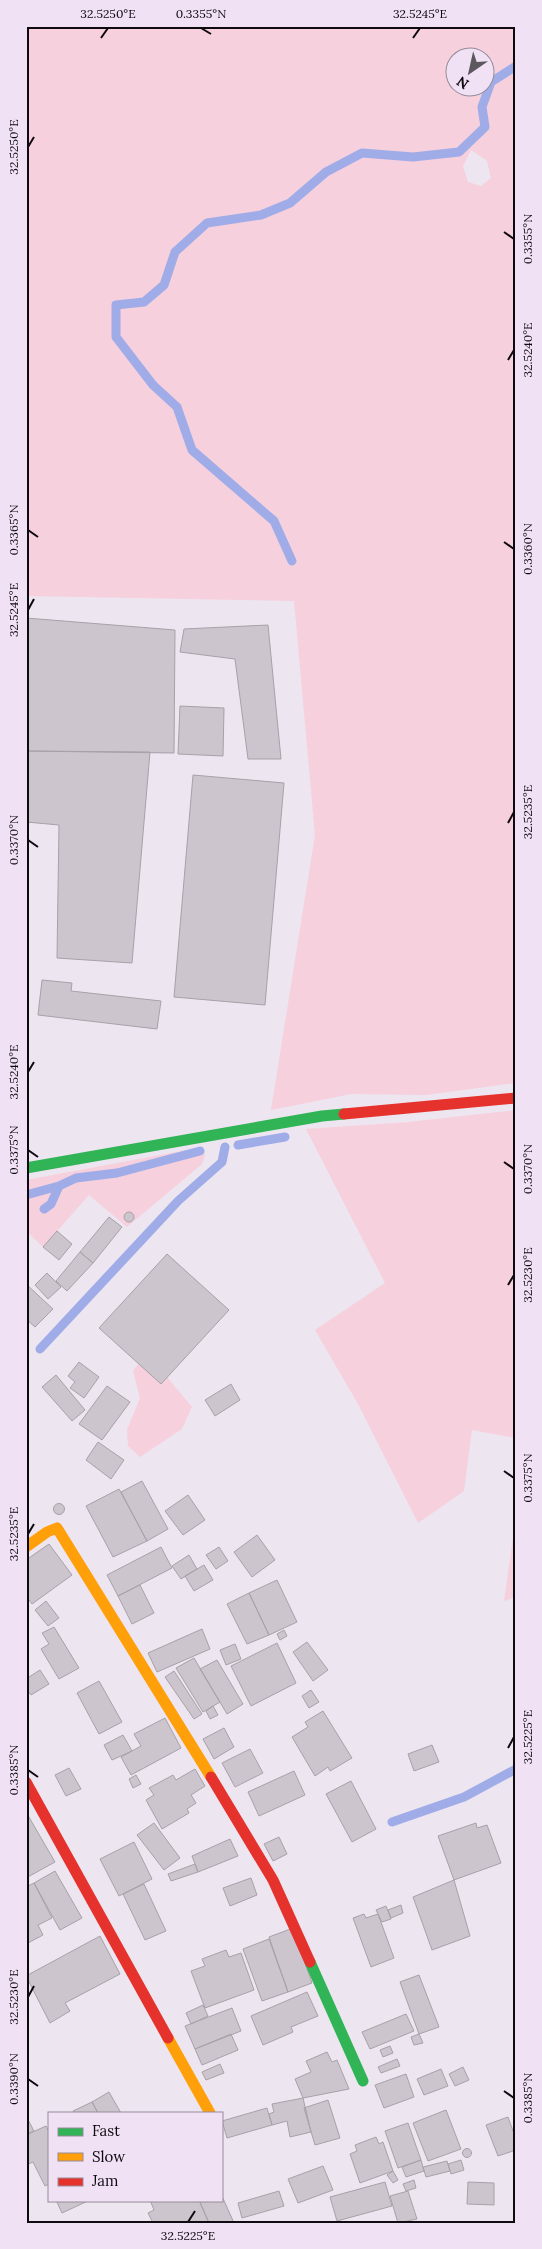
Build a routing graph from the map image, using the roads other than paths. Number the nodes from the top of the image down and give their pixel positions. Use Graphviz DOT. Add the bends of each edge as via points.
graph roads {
  1 [pos="516,1098"];
  2 [pos="26,1168"];
  3 [pos="26,1546"];
  4 [pos="26,1782"];
  5 [pos="363,2081"];
  6 [pos="209,2112"];
  1 -- 2 [label="street" via="322,1116"];
  3 -- 5 [label="street" via="57,1528 273,1880"];
  4 -- 6 [label="street"];
}
